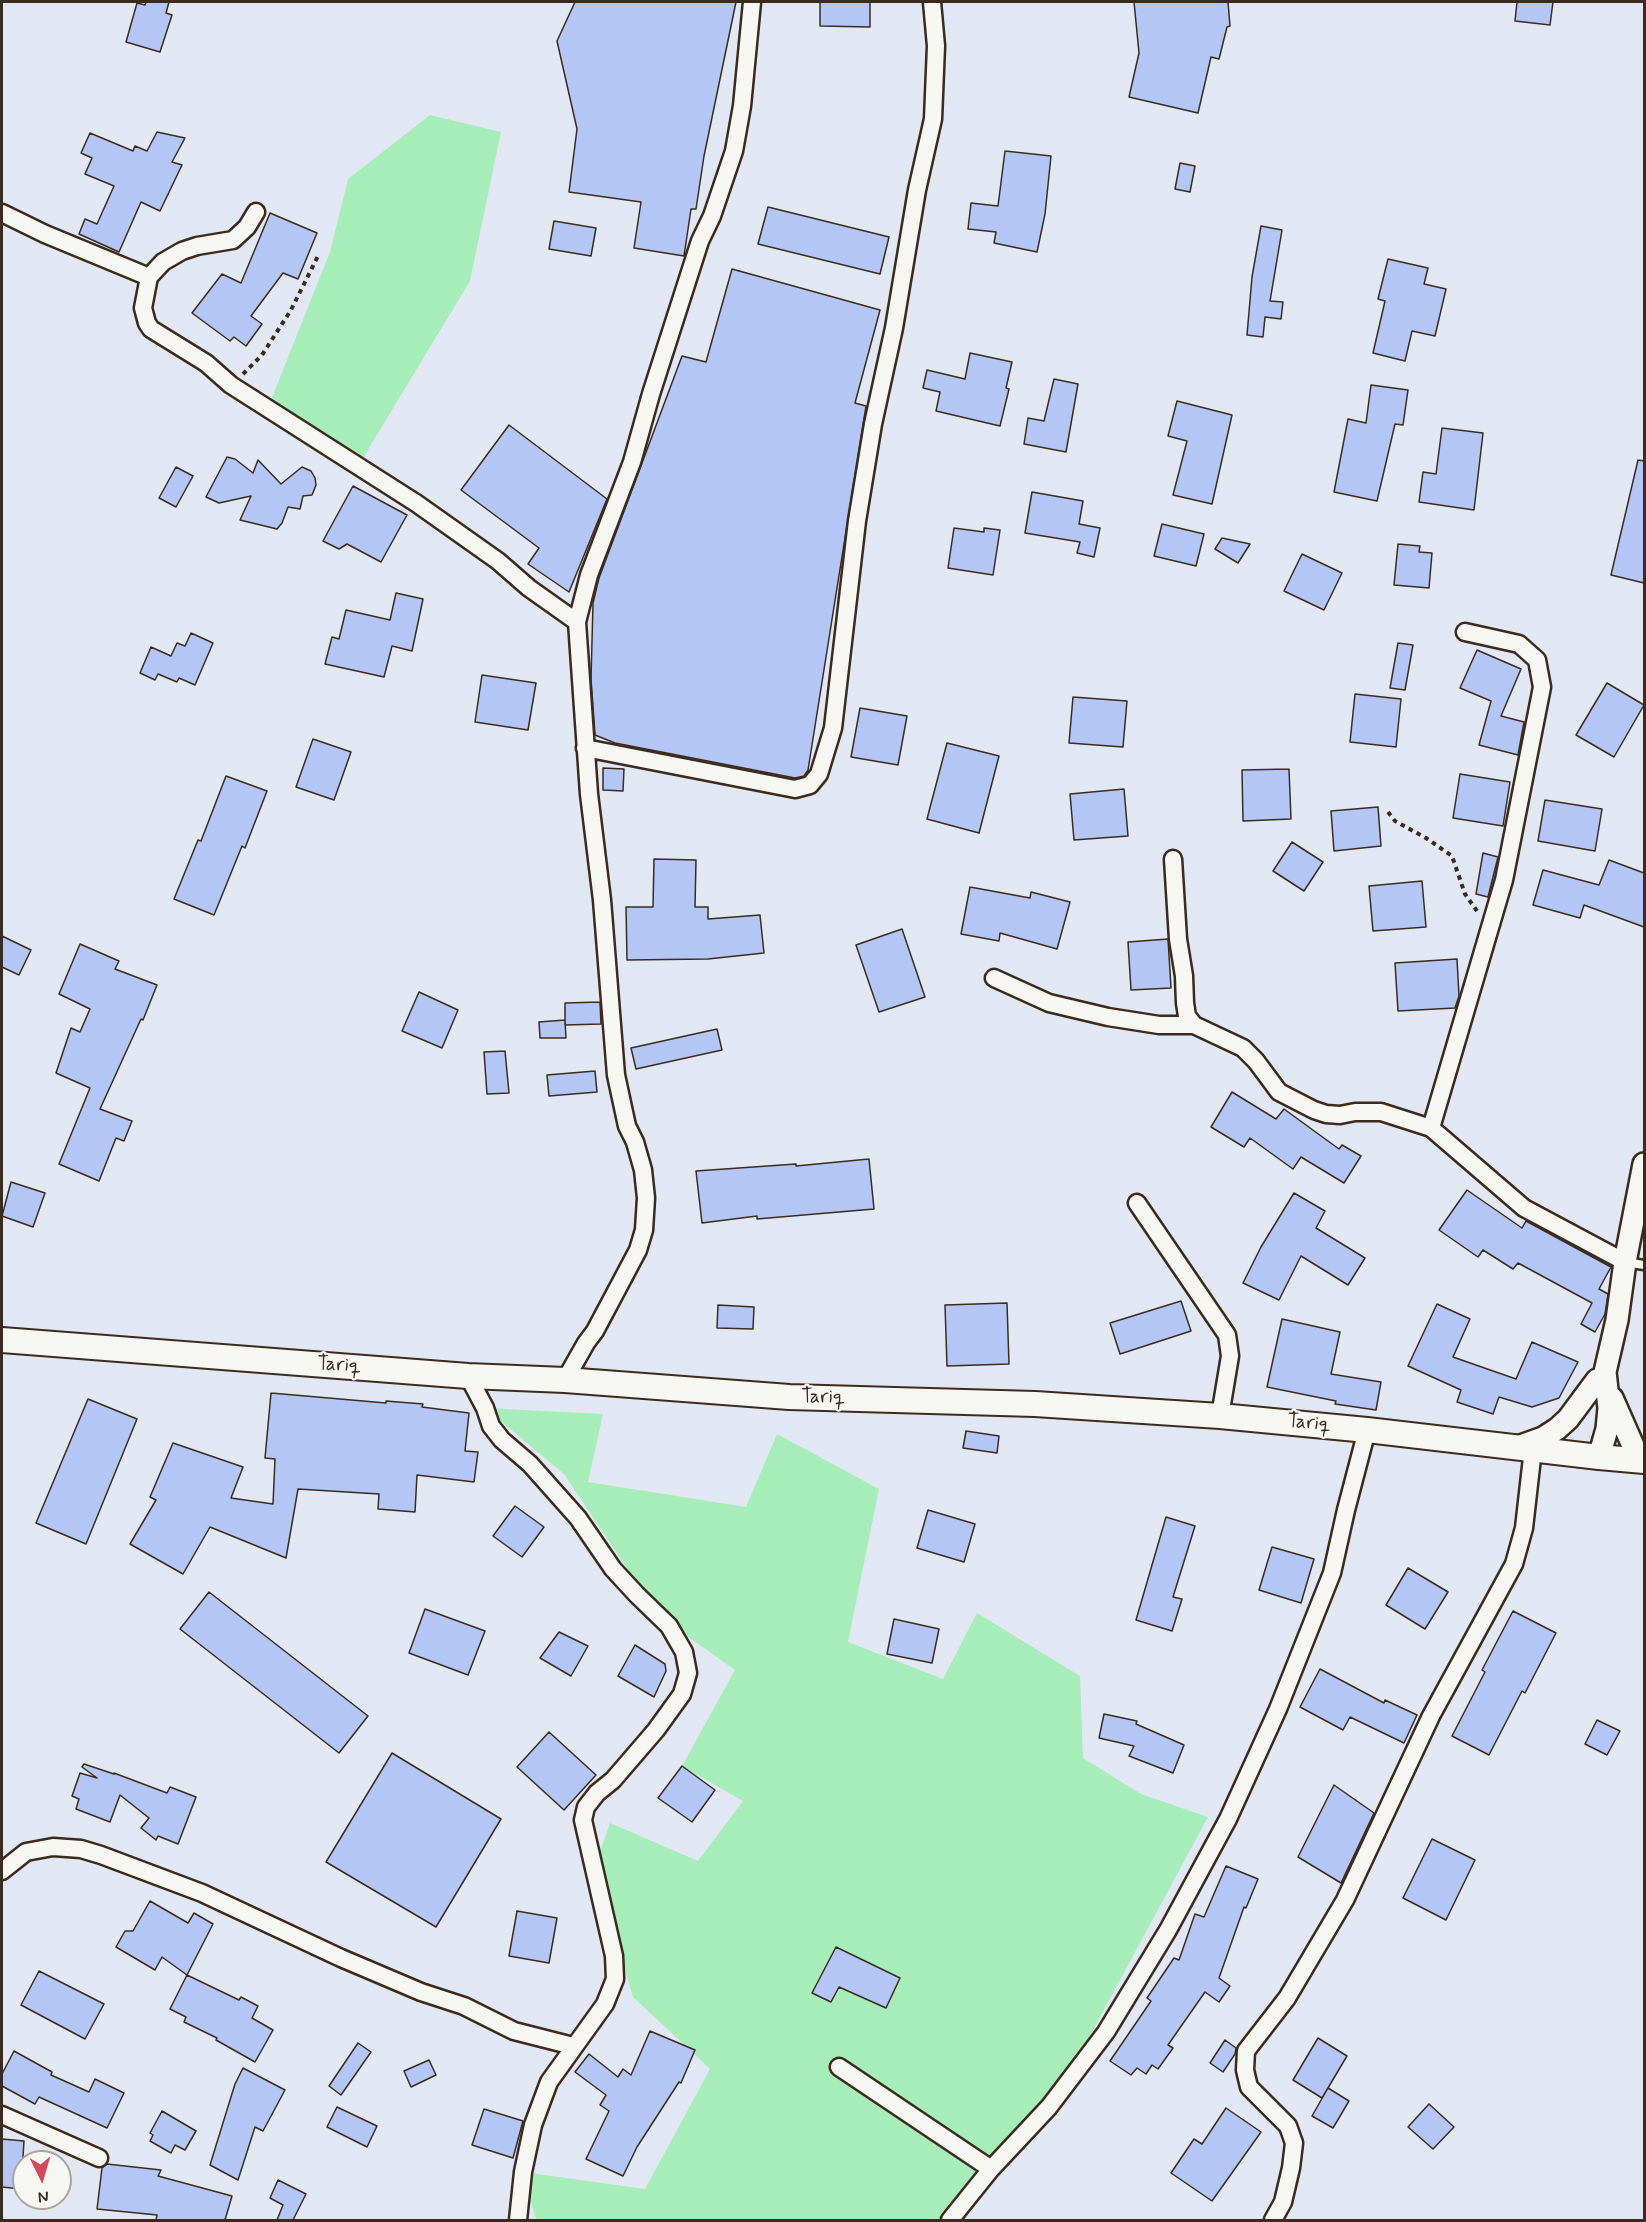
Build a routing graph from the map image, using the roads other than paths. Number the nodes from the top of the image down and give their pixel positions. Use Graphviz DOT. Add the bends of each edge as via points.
graph roads {
  1 [pos="752,2"];
  2 [pos="932,2"];
  3 [pos="256,212"];
  4 [pos="2,213"];
  5 [pos="149,277"];
  6 [pos="577,622"];
  7 [pos="1465,632"];
  8 [pos="585,748"];
  9 [pos="1173,859"];
  10 [pos="994,978"];
  11 [pos="1194,1025"];
  12 [pos="1431,1128"];
  13 [pos="1644,1164"];
  14 [pos="1137,1203"];
  15 [pos="1635,1264"];
  16 [pos="2,1340"];
  17 [pos="468,1376"];
  18 [pos="565,1380"];
  19 [pos="1603,1380"];
  20 [pos="1220,1416"];
  21 [pos="1367,1430"];
  22 [pos="1526,1448"];
  23 [pos="1566,1454"];
  24 [pos="1599,1457"];
  25 [pos="1644,1459"];
  26 [pos="2,1871"];
  27 [pos="573,2046"];
  28 [pos="839,2067"];
  29 [pos="2,2115"];
  30 [pos="99,2158"];
  31 [pos="991,2169"];
  32 [pos="518,2220"];
  33 [pos="950,2220"];
  34 [pos="1273,2220"];
  1 -- 6 [label="street" via="734,151 700,241 632,462 589,574"];
  2 -- 8 [label="street" via="936,46 933,119 873,424 857,521 833,728 819,774 810,785 795,789"];
  3 -- 5 [label="street" via="233,240 182,251 163,262"];
  4 -- 5 [label="street"];
  5 -- 6 [label="street" via="143,308 151,329 424,509"];
  6 -- 8 [label="street"];
  7 -- 12 [label="street" via="1519,644 1537,660 1542,687 1504,880"];
  8 -- 18 [label="street" via="616,1075 627,1126 643,1170 646,1198 638,1250"];
  9 -- 11 [label="street" via="1185,1003 1187,1016"];
  10 -- 11 [label="street" via="1059,1006 1160,1025"];
  11 -- 12 [label="street" via="1243,1048 1279,1092 1314,1110 1340,1115 1381,1112"];
  12 -- 15 [label="street" via="1524,1208"];
  13 -- 15 [label="street"];
  14 -- 20 [label="street" via="1227,1335 1230,1356"];
  15 -- 19 [label="street"];
  16 -- 17 [label="main road, Tariq"];
  17 -- 18 [label="main road, Tariq"];
  17 -- 27 [label="street" via="496,1433 530,1464 578,1518 613,1569 669,1626 684,1652 688,1673 682,1694 649,1739 586,1807 583,1820 614,1956 615,1979 605,2004"];
  18 -- 20 [label="main road, Tariq" via="789,1397 1035,1404"];
  19 -- 22 [label="street" via="1557,1429"];
  19 -- 23 [label="street" via="1584,1404"];
  19 -- 24 [label="street" via="1609,1408"];
  19 -- 25 [label="street" via="1625,1431"];
  20 -- 21 [label="main road, Tariq"];
  21 -- 22 [label="main road, Tariq"];
  21 -- 31 [label="street" via="1332,1572 1278,1709 1228,1820 1106,2032 1049,2107"];
  22 -- 23 [label="main road, Tariq"];
  22 -- 34 [label="street" via="1524,1528 1514,1564 1431,1716 1345,1900 1287,1998 1245,2051 1249,2087 1288,2126 1294,2143 1282,2202"];
  23 -- 24 [label="main road, Tariq"];
  24 -- 25 [label="main road, Tariq"];
  26 -- 27 [label="street" via="26,1852 53,1847 101,1854 202,1893 341,1958 464,2006 514,2031"];
  27 -- 32 [label="street" via="549,2082 533,2125"];
  28 -- 31 [label="street"];
  29 -- 30 [label="street"];
  31 -- 33 [label="street"];
}
